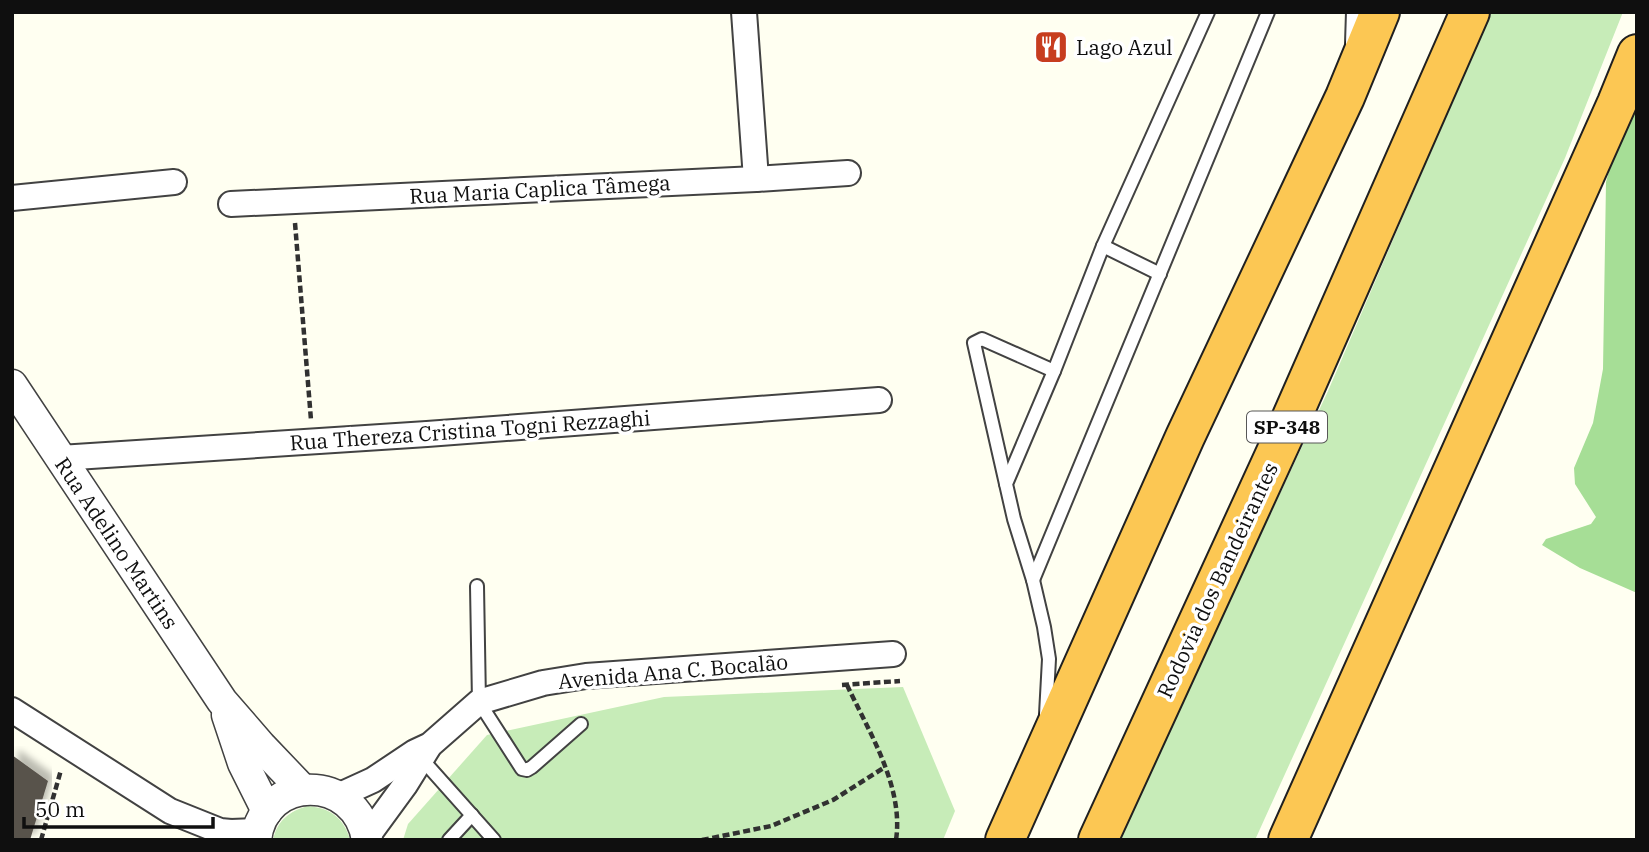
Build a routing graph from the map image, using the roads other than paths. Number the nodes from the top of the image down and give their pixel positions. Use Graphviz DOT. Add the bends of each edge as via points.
graph roads {
  1 [pos="744,12"];
  2 [pos="1208,12"];
  3 [pos="1268,12"];
  4 [pos="1353,12"];
  5 [pos="1380,12"];
  6 [pos="1470,12"];
  7 [pos="1637,54"];
  8 [pos="1345,97"];
  9 [pos="848,173"];
  10 [pos="756,179"];
  11 [pos="174,182"];
  12 [pos="12,198"];
  13 [pos="232,204"];
  14 [pos="1103,246"];
  15 [pos="1160,274"];
  16 [pos="1054,371"];
  17 [pos="12,385"];
  18 [pos="879,400"];
  19 [pos="60,458"];
  20 [pos="1006,484"];
  21 [pos="1033,580"];
  22 [pos="477,586"];
  23 [pos="893,654"];
  24 [pos="222,701"];
  25 [pos="480,702"];
  26 [pos="12,710"];
  27 [pos="581,724"];
  28 [pos="423,752"];
  29 [pos="303,790"];
  30 [pos="338,796"];
  31 [pos="170,811"];
  32 [pos="472,816"];
  33 [pos="1012,824"];
  34 [pos="260,827"];
  35 [pos="367,839"];
  36 [pos="201,840"];
  37 [pos="449,840"];
  38 [pos="494,840"];
  39 [pos="1098,840"];
  40 [pos="1288,840"];
  1 -- 10 [label="street"];
  2 -- 14 [label="lane"];
  3 -- 15 [label="lane"];
  4 -- 8 [label="lane"];
  5 -- 8 [label="highway"];
  6 -- 39 [label="highway, Rodovia dos Bandeirantes / SP-348" via="1284,435"];
  7 -- 40 [label="highway"];
  8 -- 33 [label="highway"];
  9 -- 10 [label="street, Rua Maria Caplica Tâmega"];
  10 -- 13 [label="street, Rua Maria Caplica Tâmega"];
  11 -- 12 [label="street"];
  14 -- 15 [label="lane"];
  14 -- 16 [label="lane"];
  15 -- 21 [label="lane"];
  16 -- 20 [label="lane"];
  16 -- 20 [label="lane" via="982,339 974,343"];
  17 -- 19 [label="street, Rua Adelino Martins"];
  18 -- 19 [label="street, Rua Thereza Cristina Togni Rezzaghi"];
  19 -- 24 [label="street, Rua Adelino Martins"];
  20 -- 21 [label="lane"];
  21 -- 33 [label="lane" via="1049,659 1047,709"];
  22 -- 25 [label="lane"];
  23 -- 25 [label="street, Avenida Ana C. Bocalão" via="586,676"];
  24 -- 29 [label="street, Rua Adelino Martins"];
  24 -- 34 [label="street, Rua Adelino Martins"];
  25 -- 27 [label="lane" via="522,769 531,767"];
  25 -- 28 [label="street, Avenida Ana C. Bocalão"];
  26 -- 31 [label="street"];
  28 -- 30 [label="street, Avenida Ana C. Bocalão"];
  28 -- 32 [label="lane"];
  28 -- 35 [label="street, Avenida Ana C. Bocalão"];
  29 -- 30 [label="street"];
  29 -- 34 [label="street" via="276,801"];
  30 -- 35 [label="street" via="357,813"];
  31 -- 34 [label="street" via="220,831"];
  31 -- 36 [label="street"];
  32 -- 37 [label="lane"];
  32 -- 38 [label="lane"];
}
